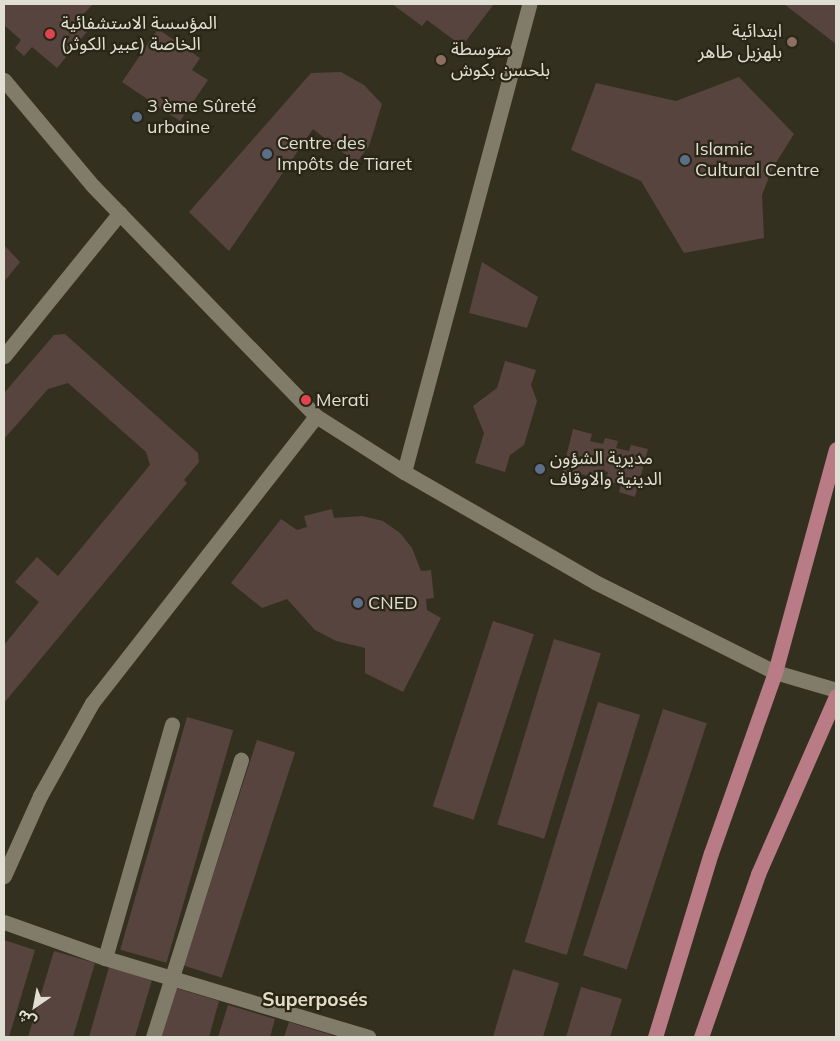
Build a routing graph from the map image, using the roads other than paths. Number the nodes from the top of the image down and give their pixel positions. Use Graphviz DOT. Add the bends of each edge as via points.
graph roads {
  1 [pos="529,4"];
  2 [pos="4,80"];
  3 [pos="120,213"];
  4 [pos="4,356"];
  5 [pos="316,416"];
  6 [pos="836,449"];
  7 [pos="404,472"];
  8 [pos="775,672"];
  9 [pos="836,690"];
  10 [pos="836,696"];
  11 [pos="172,724"];
  12 [pos="241,760"];
  13 [pos="4,876"];
  14 [pos="4,922"];
  15 [pos="106,958"];
  16 [pos="170,977"];
  17 [pos="153,1037"];
  18 [pos="368,1037"];
  19 [pos="655,1037"];
  20 [pos="702,1037"];
  1 -- 7 [label="street"];
  2 -- 3 [label="street"];
  3 -- 4 [label="street"];
  3 -- 5 [label="street"];
  5 -- 7 [label="street"];
  5 -- 13 [label="street" via="92,703 40,796"];
  6 -- 8 [label="main road"];
  7 -- 8 [label="street" via="595,582"];
  8 -- 9 [label="street"];
  8 -- 19 [label="main road" via="712,853"];
  10 -- 20 [label="main road" via="758,874"];
  11 -- 15 [label="street"];
  12 -- 16 [label="street"];
  14 -- 15 [label="street"];
  15 -- 16 [label="street"];
  16 -- 17 [label="street"];
  16 -- 18 [label="street"];
}
